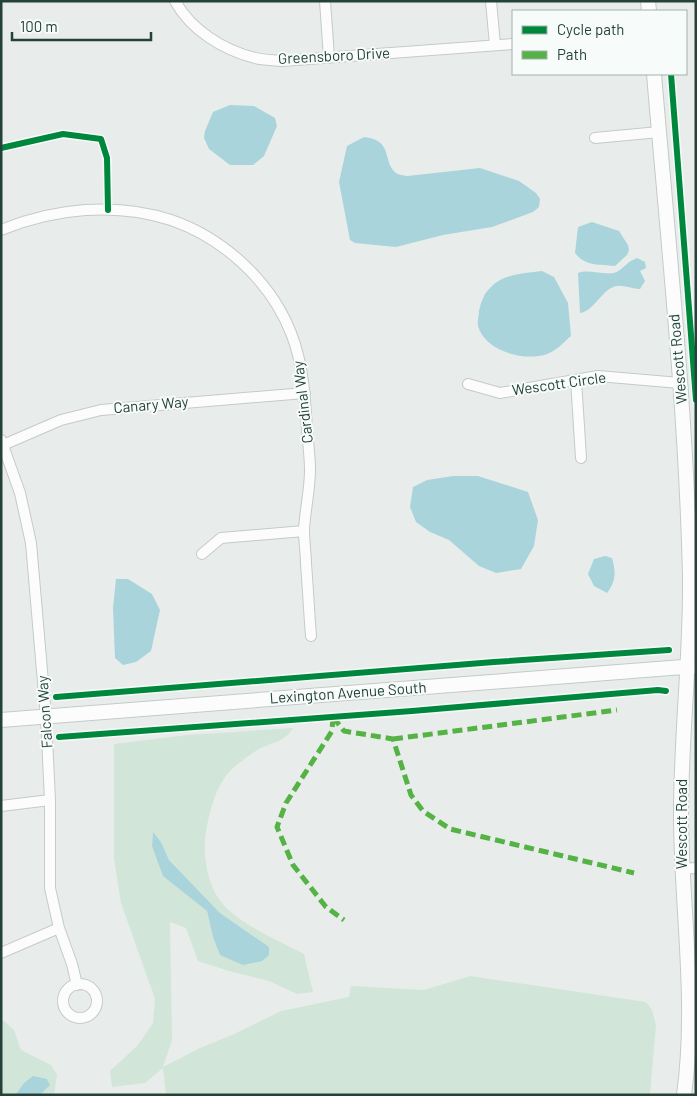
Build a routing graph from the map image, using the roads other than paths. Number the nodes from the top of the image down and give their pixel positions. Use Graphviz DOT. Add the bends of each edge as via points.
graph roads {
  1 [pos="175,1"];
  2 [pos="325,1"];
  3 [pos="491,1"];
  4 [pos="512,44"];
  5 [pos="496,45"];
  6 [pos="329,58"];
  7 [pos="654,75"];
  8 [pos="659,132"];
  9 [pos="595,138"];
  10 [pos="1,230"];
  11 [pos="576,380"];
  12 [pos="680,383"];
  13 [pos="468,384"];
  14 [pos="304,393"];
  15 [pos="2,442"];
  16 [pos="581,458"];
  17 [pos="304,531"];
  18 [pos="202,554"];
  19 [pos="311,636"];
  20 [pos="692,666"];
  21 [pos="46,716"];
  22 [pos="1,720"];
  23 [pos="50,800"];
  24 [pos="1,806"];
  25 [pos="689,869"];
  26 [pos="59,928"];
  27 [pos="1,953"];
  28 [pos="77,985"];
  29 [pos="684,1095"];
  1 -- 6 [label="street, Greensboro Drive" via="202,33 228,49 256,59"];
  2 -- 6 [label="street"];
  3 -- 5 [label="street"];
  4 -- 5 [label="street, Greensboro Drive"];
  5 -- 6 [label="street, Greensboro Drive"];
  7 -- 8 [label="street, Wescott Road"];
  8 -- 9 [label="street"];
  8 -- 12 [label="street, Wescott Road"];
  10 -- 14 [label="street, Cardinal Way" via="50,215 122,210 153,214 210,238 241,262 276,304 291,332 300,362"];
  11 -- 12 [label="street, Wescott Circle" via="598,376"];
  11 -- 13 [label="street, Wescott Circle" via="500,393"];
  11 -- 16 [label="street"];
  12 -- 20 [label="street, Wescott Road"];
  14 -- 15 [label="street, Canary Way" via="100,410 61,420"];
  14 -- 17 [label="street, Cardinal Way" via="310,471"];
  15 -- 21 [label="street, Falcon Way" via="20,493 31,543"];
  17 -- 18 [label="street" via="221,538"];
  17 -- 19 [label="street, Cardinal Way"];
  20 -- 21 [label="street, Lexington Avenue South"];
  20 -- 25 [label="street, Wescott Road" via="681,811"];
  21 -- 22 [label="street, Lexington Avenue South"];
  21 -- 23 [label="street, Falcon Way"];
  23 -- 24 [label="street"];
  23 -- 26 [label="street, Falcon Way" via="50,888"];
  25 -- 29 [label="street, Wescott Road" via="690,994 688,1072"];
  26 -- 27 [label="street"];
  26 -- 28 [label="street, Falcon Way"];
}
